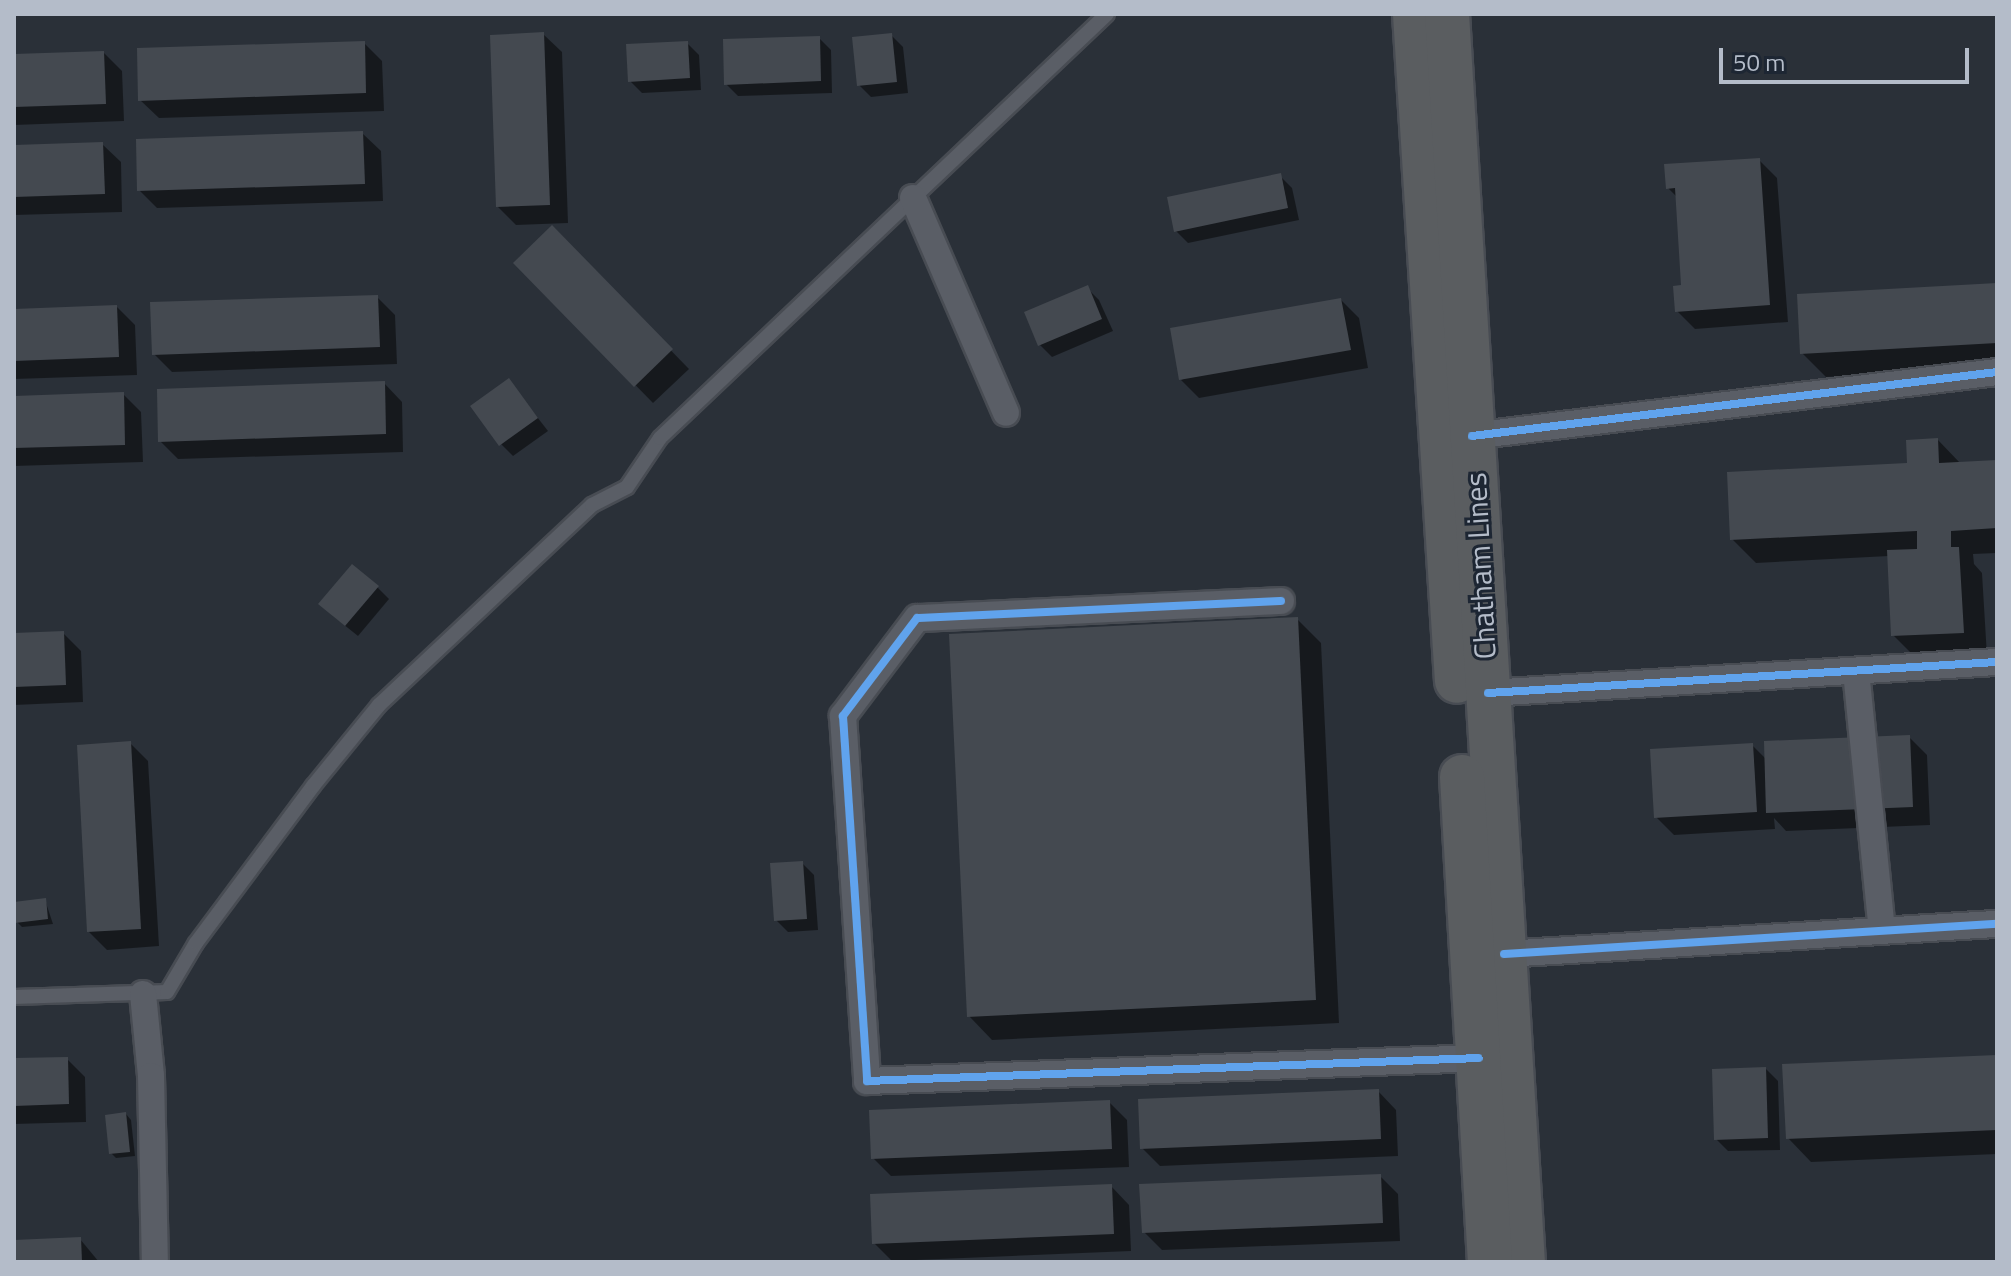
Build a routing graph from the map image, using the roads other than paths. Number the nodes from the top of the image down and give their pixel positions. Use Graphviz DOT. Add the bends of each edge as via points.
graph roads {
  1 [pos="1107,14"];
  2 [pos="1415,14"];
  3 [pos="1447,14"];
  4 [pos="913,198"];
  5 [pos="1997,372"];
  6 [pos="1006,413"];
  7 [pos="1472,436"];
  8 [pos="1281,601"];
  9 [pos="1997,662"];
  10 [pos="1856,671"];
  11 [pos="1488,693"];
  12 [pos="1997,924"];
  13 [pos="1882,931"];
  14 [pos="1504,954"];
  15 [pos="143,994"];
  16 [pos="14,997"];
  17 [pos="1479,1058"];
  18 [pos="155,1262"];
  19 [pos="1490,1262"];
  20 [pos="1523,1262"];
  1 -- 4 [label="lane"];
  2 -- 17 [label="highway, Chatham Lines"];
  3 -- 7 [label="highway, Chatham Lines"];
  4 -- 6 [label="street"];
  4 -- 15 [label="lane" via="660,438 627,487 592,505 379,705 196,943 167,992"];
  5 -- 7 [label="street"];
  7 -- 11 [label="highway, Chatham Lines"];
  8 -- 17 [label="street" via="917,618 843,716 867,1081"];
  9 -- 10 [label="street"];
  10 -- 11 [label="street"];
  10 -- 13 [label="street"];
  11 -- 14 [label="highway, Chatham Lines"];
  12 -- 13 [label="street"];
  13 -- 14 [label="street"];
  14 -- 20 [label="highway, Chatham Lines"];
  15 -- 16 [label="lane"];
  15 -- 18 [label="street" via="151,1076"];
  17 -- 19 [label="highway, Chatham Lines"];
}
